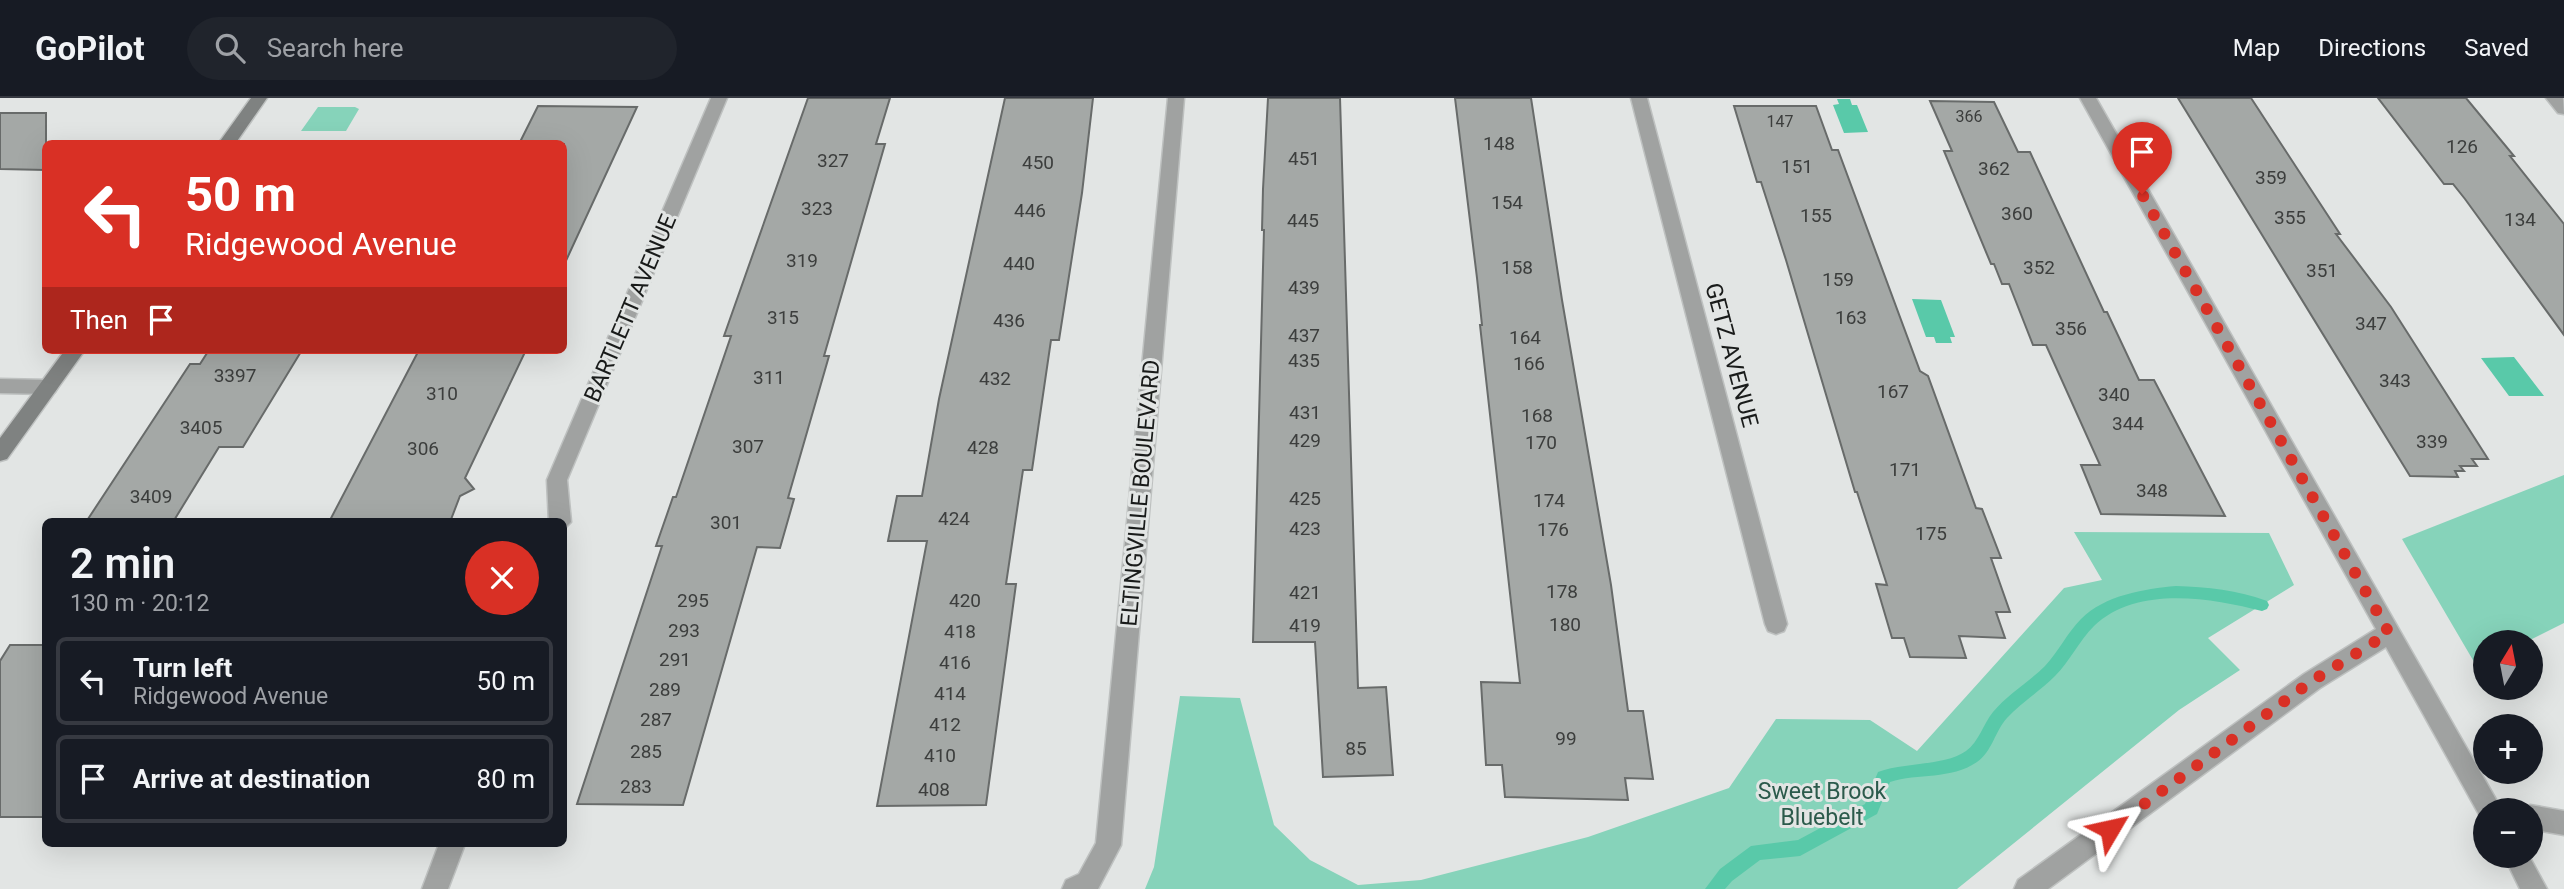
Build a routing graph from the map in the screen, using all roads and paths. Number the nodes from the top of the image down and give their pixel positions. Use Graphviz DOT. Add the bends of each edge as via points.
graph roads {
  1 [pos="259,98"];
  2 [pos="719,98"];
  3 [pos="1176,98"];
  4 [pos="1639,98"];
  5 [pos="2088,98"];
  6 [pos="2554,98"];
  7 [pos="2564,109"];
  8 [pos="229,140"];
  9 [pos="72,354"];
  10 [pos="0,386"];
  11 [pos="48,387"];
  12 [pos="0,453"];
  13 [pos="560,518"];
  14 [pos="1776,624"];
  15 [pos="2389,633"];
  16 [pos="2484,798"];
  17 [pos="2543,819"];
  18 [pos="2564,823"];
  19 [pos="451,847"];
  20 [pos="2523,868"];
  21 [pos="1082,886"];
  22 [pos="435,889"];
  23 [pos="2027,889"];
  24 [pos="2534,889"];
  1 -- 8 [label="main road"];
  2 -- 13 [label="street, BARTLETT AVENUE" via="557,480"];
  3 -- 21 [label="street, ELTINGVILLE BOULEVARD" via="1108,845"];
  4 -- 14 [label="street, GETZ AVENUE"];
  5 -- 15 [label="street"];
  6 -- 7 [label="street"];
  9 -- 11 [label="main road"];
  10 -- 11 [label="street"];
  11 -- 12 [label="main road"];
  15 -- 16 [label="street"];
  15 -- 23 [label="street" via="2312,681"];
  17 -- 18 [label="street"];
  19 -- 22 [label="street"];
  20 -- 24 [label="street"];
}
